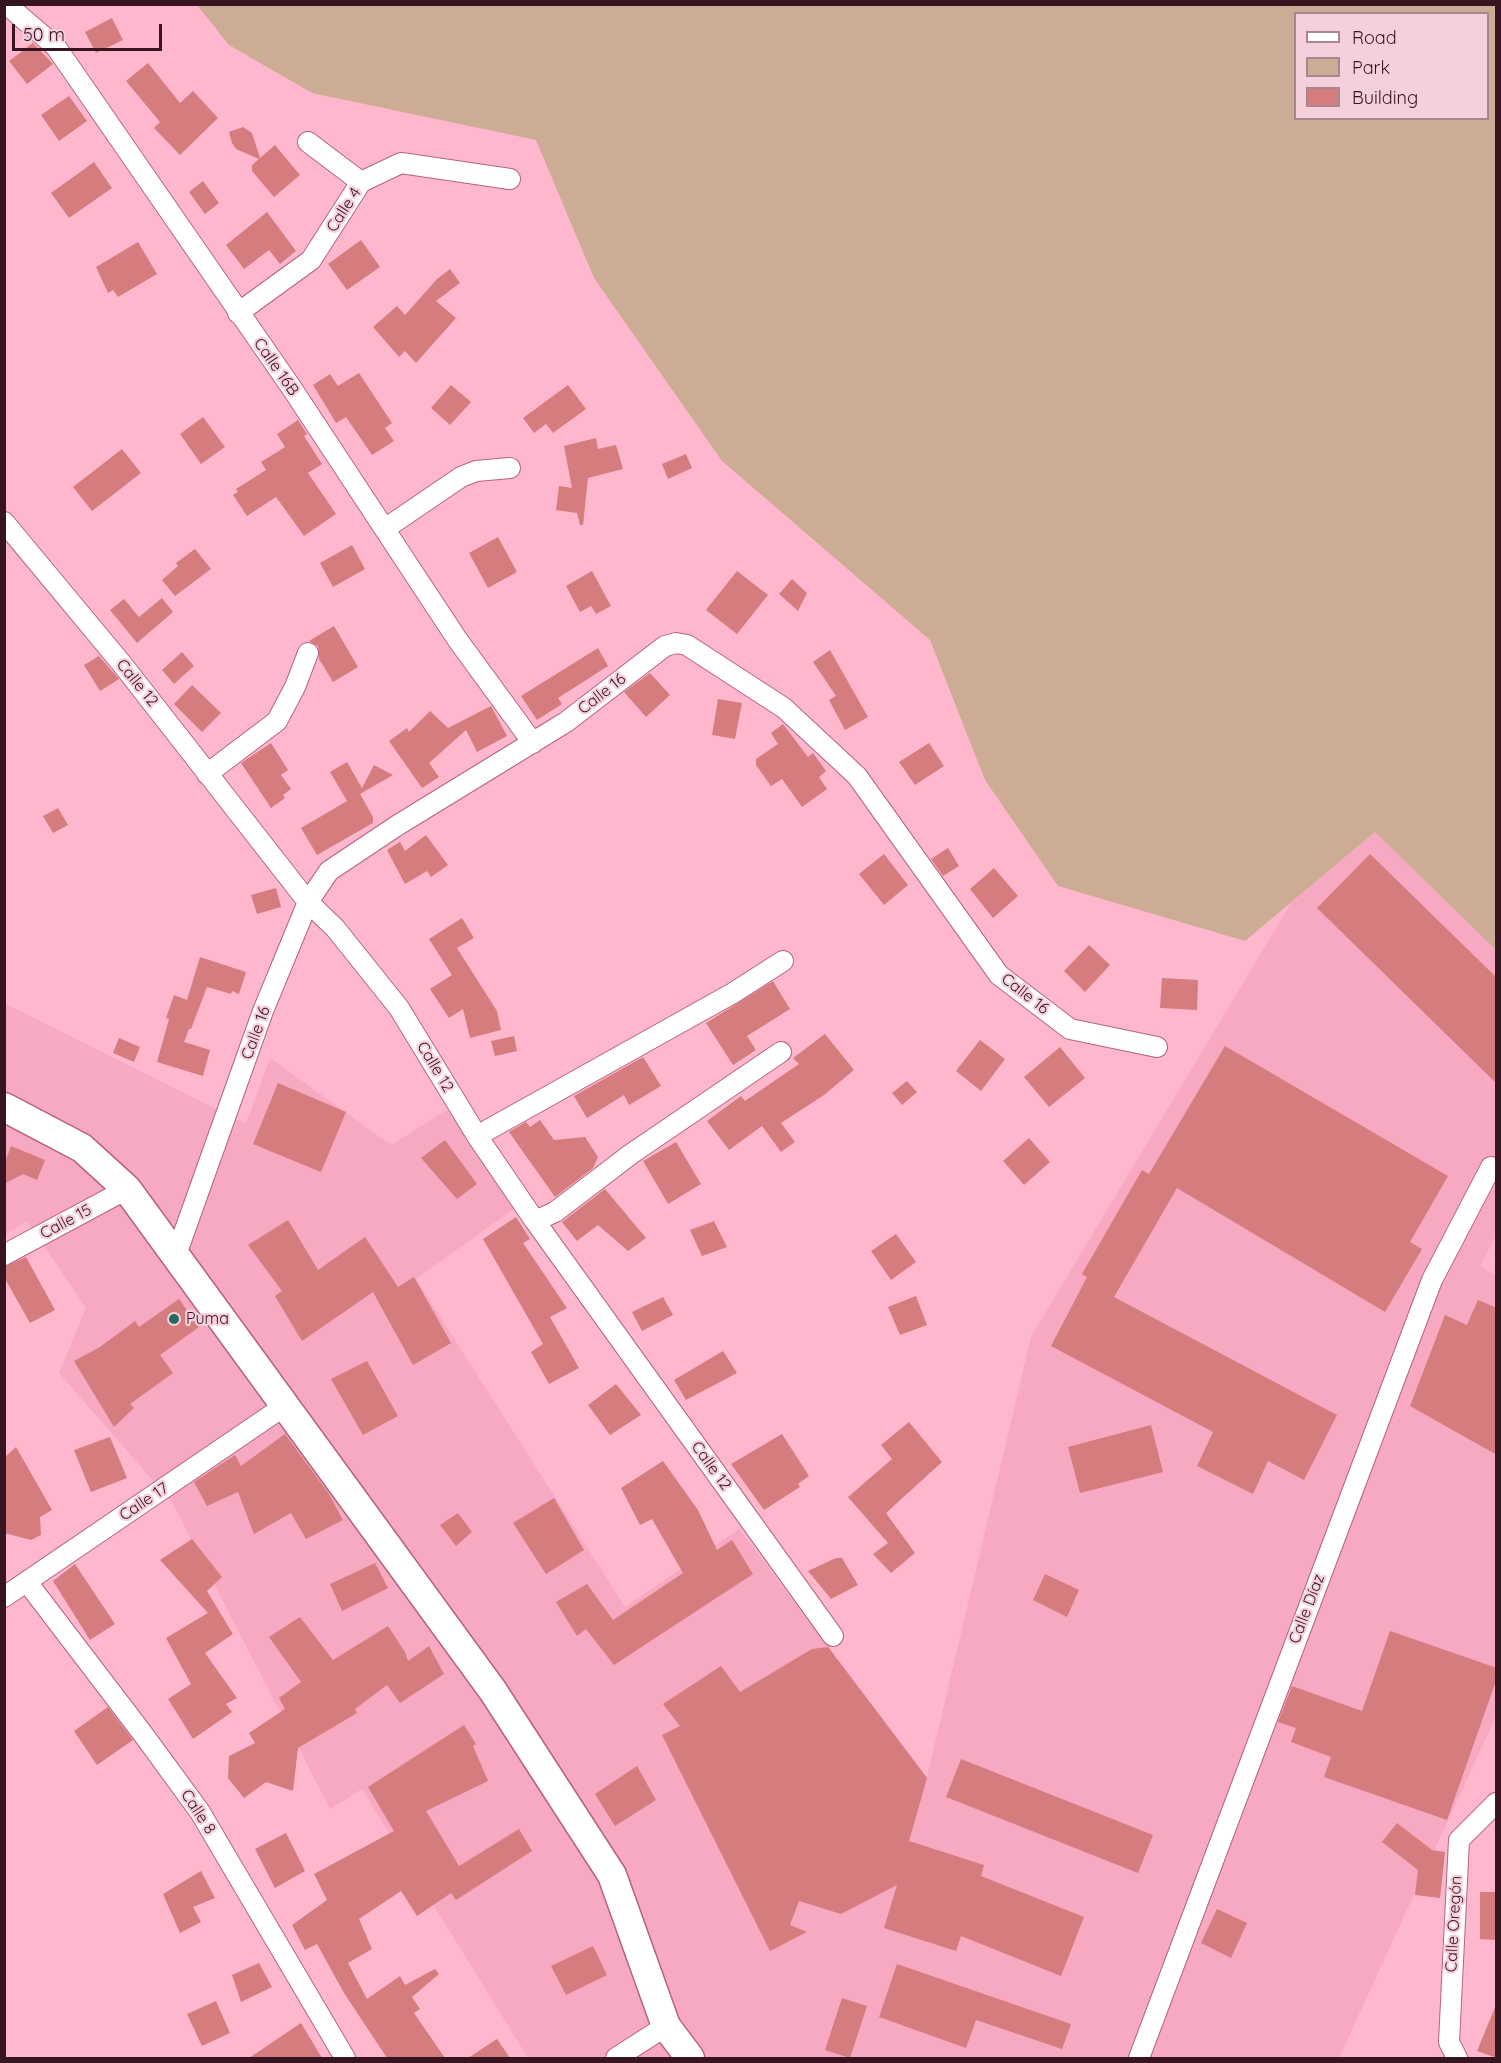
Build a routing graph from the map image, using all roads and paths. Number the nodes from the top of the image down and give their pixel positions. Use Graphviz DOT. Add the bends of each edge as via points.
graph roads {
  1 [pos="6,4"];
  2 [pos="308,142"];
  3 [pos="510,179"];
  4 [pos="361,183"];
  5 [pos="238,313"];
  6 [pos="510,468"];
  7 [pos="4,522"];
  8 [pos="386,528"];
  9 [pos="308,653"];
  10 [pos="533,742"];
  11 [pos="207,774"];
  12 [pos="308,902"];
  13 [pos="783,961"];
  14 [pos="1157,1047"];
  15 [pos="782,1052"];
  16 [pos="4,1107"];
  17 [pos="477,1136"];
  18 [pos="1491,1167"];
  19 [pos="127,1189"];
  20 [pos="535,1221"];
  21 [pos="4,1255"];
  22 [pos="176,1255"];
  23 [pos="283,1407"];
  24 [pos="27,1582"];
  25 [pos="4,1597"];
  26 [pos="833,1636"];
  27 [pos="1497,1803"];
  28 [pos="666,2026"];
  29 [pos="345,2058"];
  30 [pos="616,2058"];
  31 [pos="690,2058"];
  32 [pos="1138,2058"];
  33 [pos="1457,2058"];
  1 -- 5 [label="street, Calle 16B" via="56,47"];
  2 -- 4 [label="street"];
  3 -- 4 [label="street, Calle 4" via="401,163"];
  4 -- 5 [label="street, Calle 4" via="311,260"];
  5 -- 8 [label="street, Calle 16B"];
  6 -- 8 [label="street" via="476,471 461,477"];
  7 -- 11 [label="street, Calle 12" via="129,672"];
  8 -- 10 [label="street, Calle 16B" via="457,639"];
  9 -- 11 [label="street" via="277,721"];
  10 -- 12 [label="street, Calle 16" via="329,871"];
  10 -- 14 [label="street, Calle 16" via="566,722 665,646 687,645 784,708 857,776 999,975 1070,1029"];
  11 -- 12 [label="street, Calle 12"];
  12 -- 17 [label="street, Calle 12" via="335,928 399,1008"];
  12 -- 22 [label="street, Calle 16" via="263,1011"];
  13 -- 17 [label="street"];
  15 -- 20 [label="street" via="631,1154 555,1212"];
  16 -- 19 [label="street" via="82,1148"];
  17 -- 20 [label="street, Calle 12"];
  18 -- 32 [label="street, Calle Díaz" via="1432,1280"];
  19 -- 21 [label="street, Calle 15"];
  19 -- 22 [label="street"];
  20 -- 26 [label="street, Calle 12"];
  22 -- 23 [label="street"];
  23 -- 24 [label="street, Calle 17"];
  23 -- 28 [label="street" via="493,1692 612,1875"];
  24 -- 25 [label="street, Calle 17"];
  24 -- 29 [label="street, Calle 8" via="200,1812"];
  27 -- 33 [label="street, Calle Oregón" via="1459,1840 1449,2042"];
  28 -- 30 [label="street"];
  28 -- 31 [label="street"];
}
